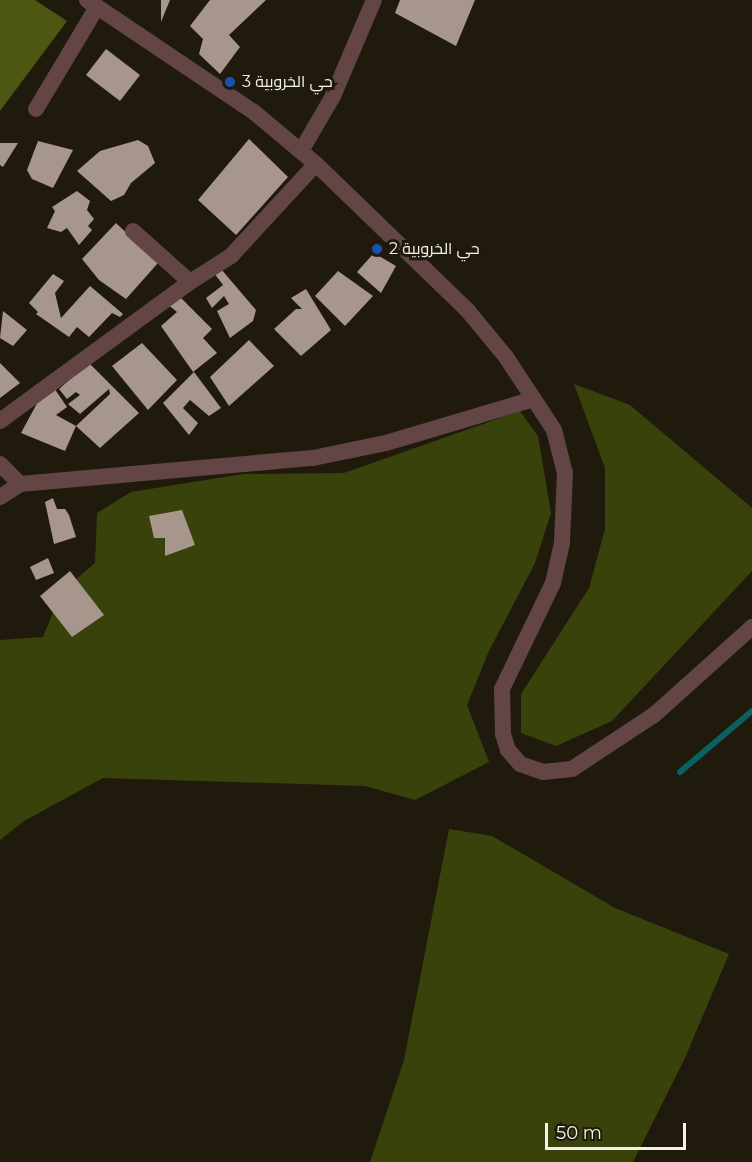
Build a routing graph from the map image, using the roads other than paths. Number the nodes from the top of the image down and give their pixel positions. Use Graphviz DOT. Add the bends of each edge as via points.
graph roads {
  1 [pos="374,0"];
  2 [pos="92,3"];
  3 [pos="36,109"];
  4 [pos="301,151"];
  5 [pos="316,164"];
  6 [pos="133,231"];
  7 [pos="190,282"];
  8 [pos="534,399"];
  9 [pos="0,421"];
  10 [pos="0,464"];
  11 [pos="20,484"];
  12 [pos="0,497"];
  13 [pos="752,627"];
  1 -- 4 [label="street" via="333,96"];
  2 -- 3 [label="street"];
  2 -- 4 [label="street" via="209,81"];
  4 -- 5 [label="street"];
  5 -- 7 [label="street" via="231,256"];
  5 -- 8 [label="street" via="468,311"];
  6 -- 7 [label="street"];
  7 -- 9 [label="street"];
  8 -- 11 [label="street" via="386,443 313,458"];
  8 -- 13 [label="street" via="554,430 565,473 566,511 553,583 502,688 503,734 508,750 520,764 543,772 572,769 654,715"];
  10 -- 11 [label="street"];
  11 -- 12 [label="street"];
}
